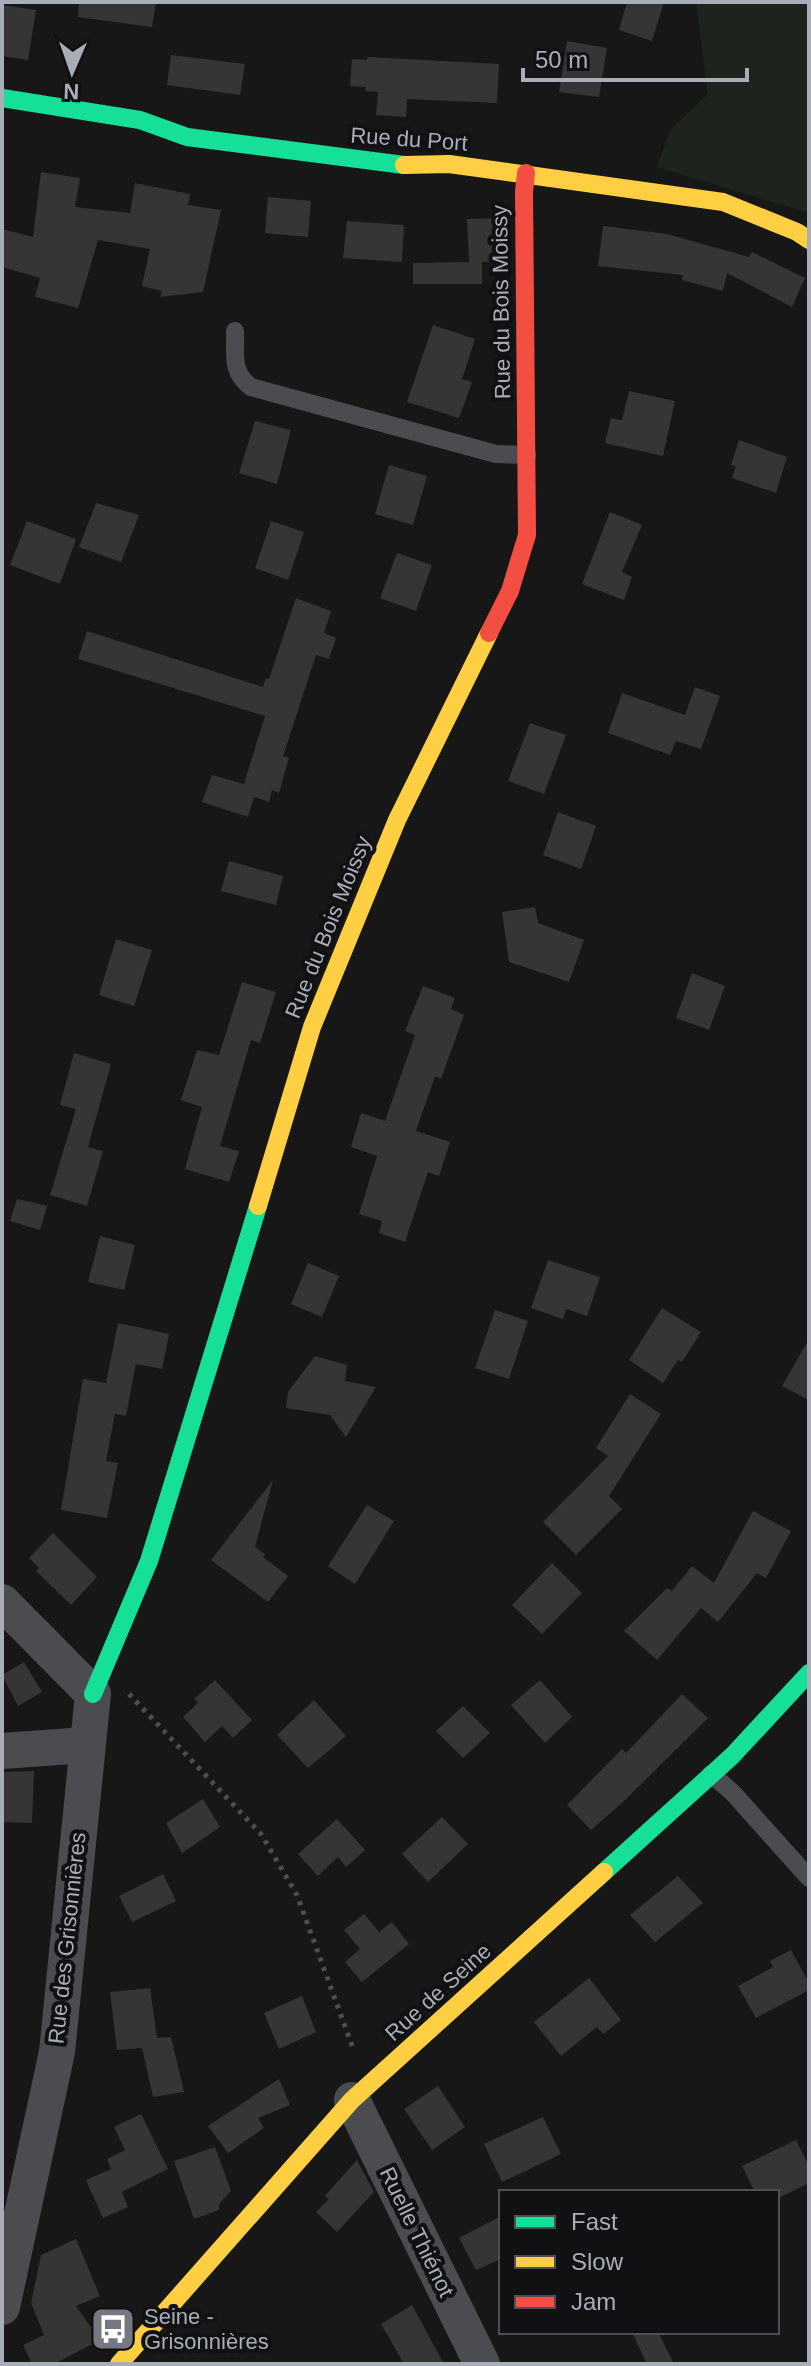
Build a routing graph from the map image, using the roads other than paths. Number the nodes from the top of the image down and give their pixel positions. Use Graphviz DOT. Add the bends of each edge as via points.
graph roads {
  1 [pos="2,98"];
  2 [pos="526,173"];
  3 [pos="809,240"];
  4 [pos="235,331"];
  5 [pos="527,455"];
  6 [pos="2,1602"];
  7 [pos="809,1673"];
  8 [pos="98,1680"];
  9 [pos="86,1745"];
  10 [pos="2,1751"];
  11 [pos="711,1774"];
  12 [pos="809,1878"];
  13 [pos="363,2091"];
  14 [pos="2,2307"];
  15 [pos="119,2364"];
  16 [pos="482,2364"];
  1 -- 2 [label="street, Rue du Port" via="140,120 187,137 393,165 449,164"];
  2 -- 3 [label="street, Rue du Port" via="723,202"];
  2 -- 5 [label="street, Rue du Bois Moissy"];
  4 -- 5 [label="lane" via="236,370 251,387 496,454"];
  5 -- 8 [label="street, Rue du Bois Moissy" via="527,535 510,591 397,820 312,1027 154,1547"];
  6 -- 8 [label="street"];
  7 -- 11 [label="street, Rue de Seine"];
  8 -- 9 [label="street, Rue des Grisonnières"];
  9 -- 10 [label="street"];
  9 -- 14 [label="street, Rue des Grisonnières" via="57,2052"];
  11 -- 12 [label="lane"];
  11 -- 13 [label="street, Rue de Seine"];
  13 -- 15 [label="street, Rue de Seine"];
  13 -- 16 [label="street, Ruelle Thiénot"];
}
